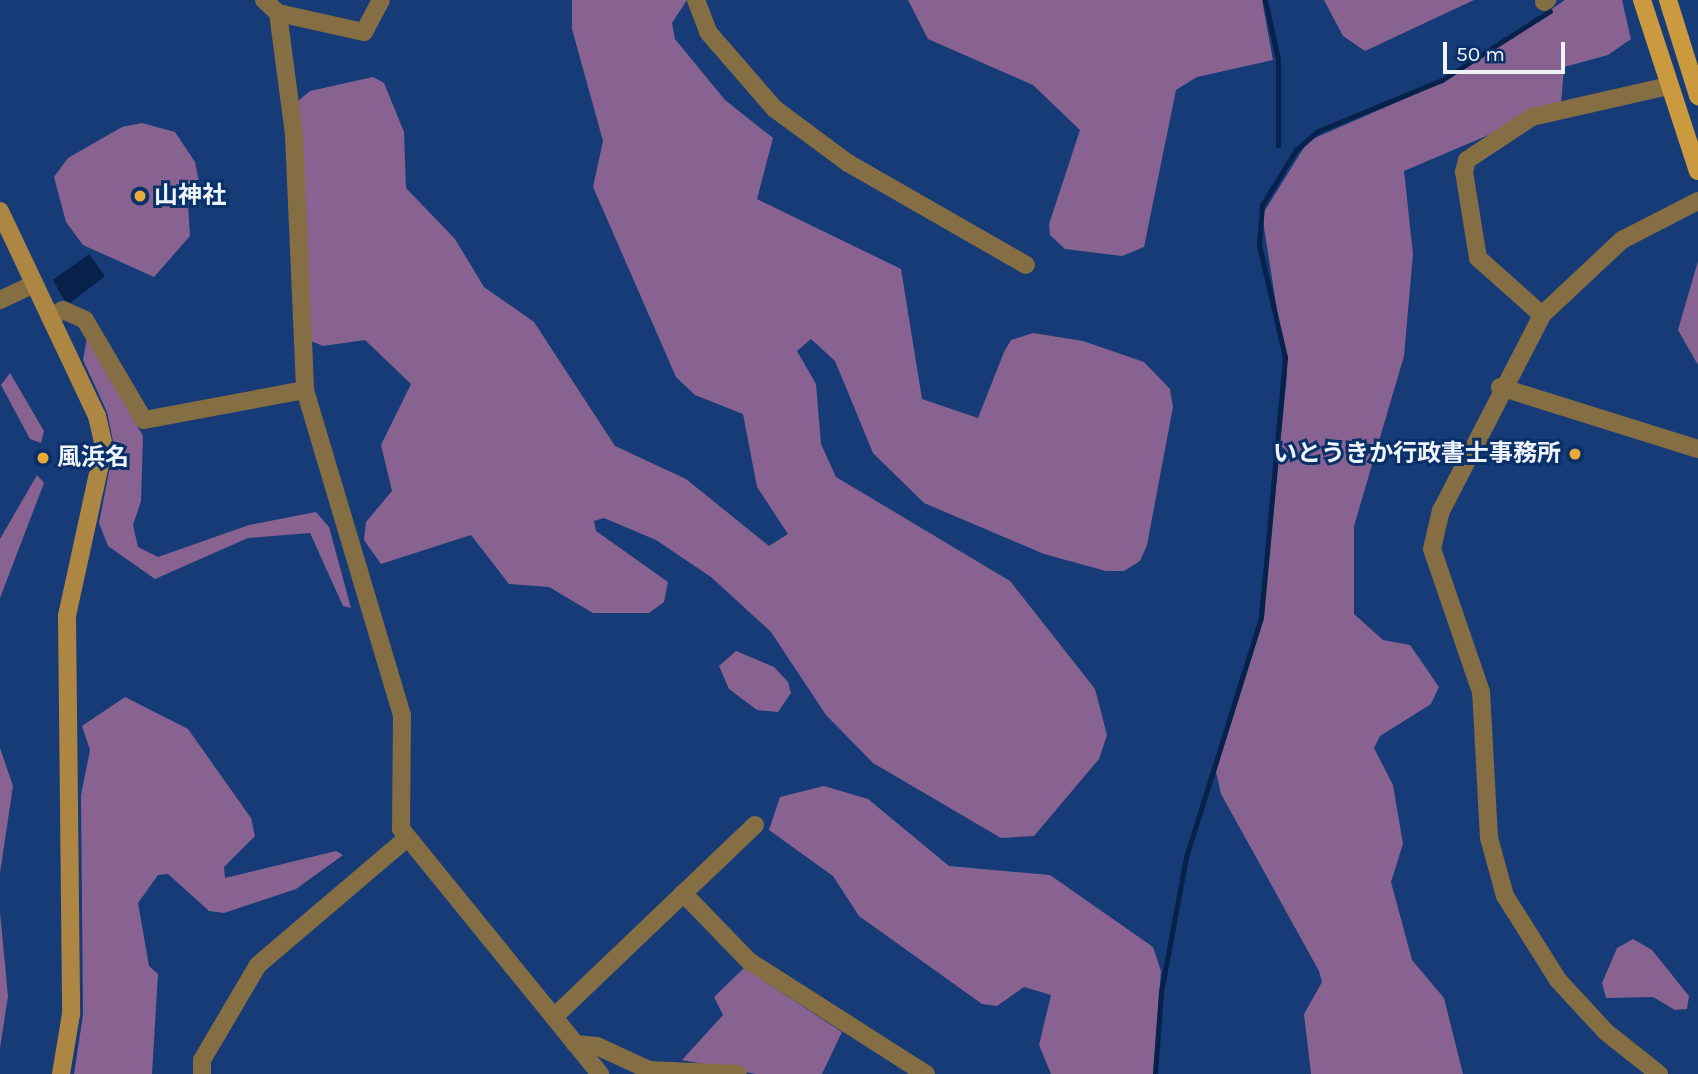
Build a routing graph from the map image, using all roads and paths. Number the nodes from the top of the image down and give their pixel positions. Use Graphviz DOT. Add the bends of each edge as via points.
graph roads {
  1 [pos="264,0"];
  2 [pos="381,0"];
  3 [pos="696,0"];
  4 [pos="1642,0"];
  5 [pos="1668,0"];
  6 [pos="278,13"];
  7 [pos="1668,86"];
  8 [pos="1697,89"];
  9 [pos="1698,171"];
  10 [pos="1698,201"];
  11 [pos="0,211"];
  12 [pos="1026,265"];
  13 [pos="34,284"];
  14 [pos="0,300"];
  15 [pos="1542,315"];
  16 [pos="50,317"];
  17 [pos="1500,387"];
  18 [pos="305,390"];
  19 [pos="1698,449"];
  20 [pos="755,825"];
  21 [pos="407,838"];
  22 [pos="683,893"];
  23 [pos="554,1017"];
  24 [pos="575,1044"];
  25 [pos="61,1074"];
  26 [pos="202,1074"];
  27 [pos="600,1074"];
  28 [pos="738,1074"];
  29 [pos="926,1074"];
  30 [pos="1660,1074"];
  1 -- 6 [label="street"];
  2 -- 6 [label="street" via="364,32"];
  3 -- 12 [label="street" via="708,32 775,109 841,159"];
  4 -- 7 [label="main road"];
  5 -- 8 [label="main road"];
  6 -- 18 [label="street" via="294,135"];
  7 -- 9 [label="main road"];
  7 -- 15 [label="street" via="1532,117 1467,160 1464,172 1478,258"];
  10 -- 15 [label="street" via="1622,240"];
  11 -- 13 [label="street"];
  13 -- 14 [label="street"];
  13 -- 16 [label="street"];
  15 -- 17 [label="street"];
  16 -- 18 [label="street" via="62,310 85,320 144,420"];
  16 -- 25 [label="street" via="97,416 104,446 66,616 71,1014"];
  17 -- 19 [label="street"];
  17 -- 30 [label="street" via="1441,511 1432,549 1481,692 1494,868 1519,923 1558,980 1606,1032"];
  18 -- 21 [label="street" via="402,715 405,770 398,819"];
  20 -- 22 [label="street"];
  21 -- 23 [label="street"];
  21 -- 26 [label="street" via="258,965 202,1060"];
  22 -- 23 [label="street"];
  22 -- 29 [label="street" via="749,961"];
  23 -- 24 [label="street"];
  24 -- 27 [label="street"];
  24 -- 28 [label="street" via="597,1046 649,1070"];
}
